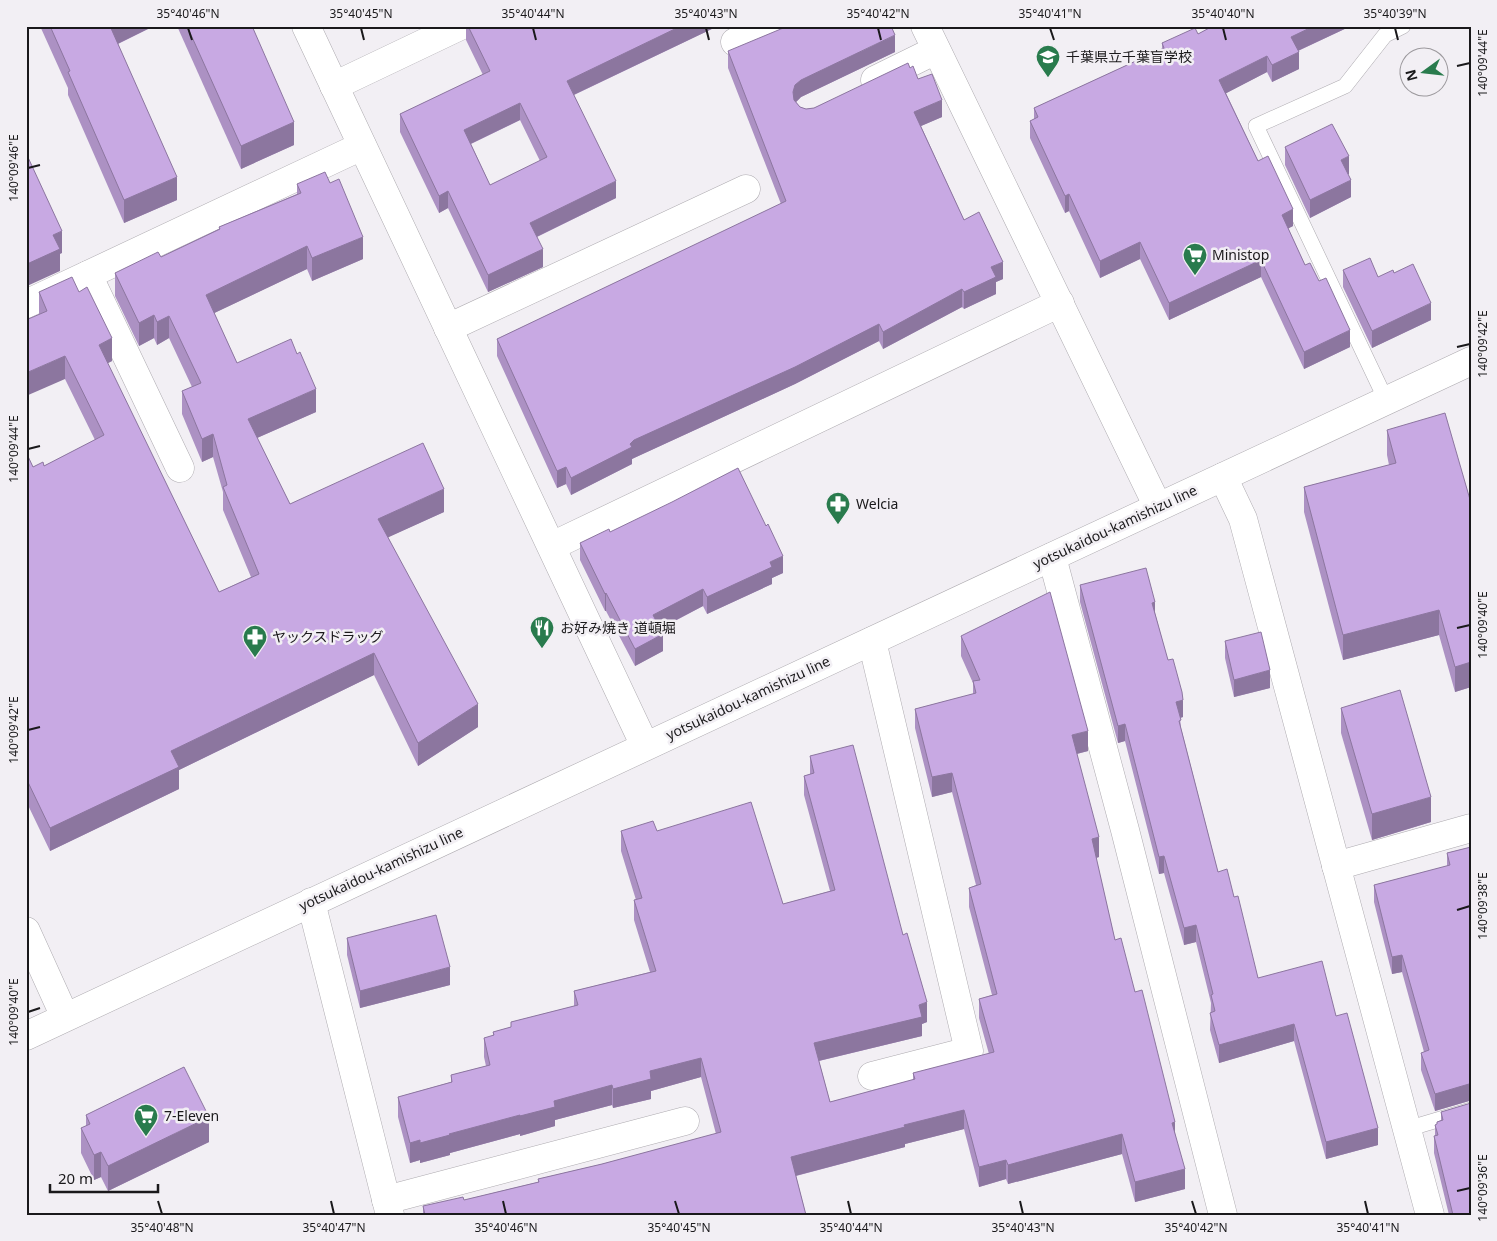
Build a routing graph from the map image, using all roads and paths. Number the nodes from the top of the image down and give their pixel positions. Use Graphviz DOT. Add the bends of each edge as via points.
graph roads {
  1 [pos="306,26"];
  2 [pos="460,26"];
  3 [pos="768,26"];
  4 [pos="1403,26"];
  5 [pos="931,38"];
  6 [pos="735,42"];
  7 [pos="334,86"];
  8 [pos="851,91"];
  9 [pos="362,146"];
  10 [pos="746,189"];
  11 [pos="88,275"];
  12 [pos="1060,303"];
  13 [pos="26,304"];
  14 [pos="448,328"];
  15 [pos="1471,361"];
  16 [pos="1386,400"];
  17 [pos="180,468"];
  18 [pos="1223,477"];
  19 [pos="1158,507"];
  20 [pos="552,546"];
  21 [pos="1052,557"];
  22 [pos="872,641"];
  23 [pos="645,746"];
  24 [pos="1471,828"];
  25 [pos="1336,866"];
  26 [pos="311,902"];
  27 [pos="26,931"];
  28 [pos="66,1017"];
  29 [pos="26,1036"];
  30 [pos="872,1076"];
  31 [pos="1471,1110"];
  32 [pos="685,1121"];
  33 [pos="1407,1129"];
  34 [pos="388,1207"];
  35 [pos="1223,1215"];
  36 [pos="1430,1215"];
  1 -- 7 [label="street"];
  2 -- 7 [label="street"];
  3 -- 6 [label="street"];
  4 -- 16 [label="lane" via="1385,35 1345,86 1256,126"];
  5 -- 8 [label="street"];
  5 -- 12 [label="street"];
  7 -- 9 [label="street"];
  9 -- 11 [label="street"];
  9 -- 14 [label="street"];
  10 -- 14 [label="street"];
  11 -- 13 [label="street"];
  11 -- 17 [label="street"];
  12 -- 19 [label="street"];
  12 -- 20 [label="street"];
  14 -- 20 [label="street"];
  15 -- 16 [label="street, yotsukaidou-kamishizu line"];
  16 -- 18 [label="street, yotsukaidou-kamishizu line"];
  18 -- 19 [label="street, yotsukaidou-kamishizu line"];
  18 -- 25 [label="street" via="1243,519"];
  19 -- 21 [label="street, yotsukaidou-kamishizu line"];
  20 -- 23 [label="street"];
  21 -- 22 [label="street, yotsukaidou-kamishizu line"];
  21 -- 35 [label="street" via="1123,820"];
  22 -- 23 [label="street, yotsukaidou-kamishizu line"];
  22 -- 30 [label="street" via="969,1051"];
  23 -- 26 [label="street, yotsukaidou-kamishizu line"];
  24 -- 25 [label="street"];
  25 -- 33 [label="street"];
  26 -- 28 [label="street, yotsukaidou-kamishizu line"];
  26 -- 34 [label="street"];
  27 -- 28 [label="street"];
  28 -- 29 [label="street, yotsukaidou-kamishizu line"];
  31 -- 33 [label="lane"];
  32 -- 34 [label="street"];
  33 -- 36 [label="street"];
}
